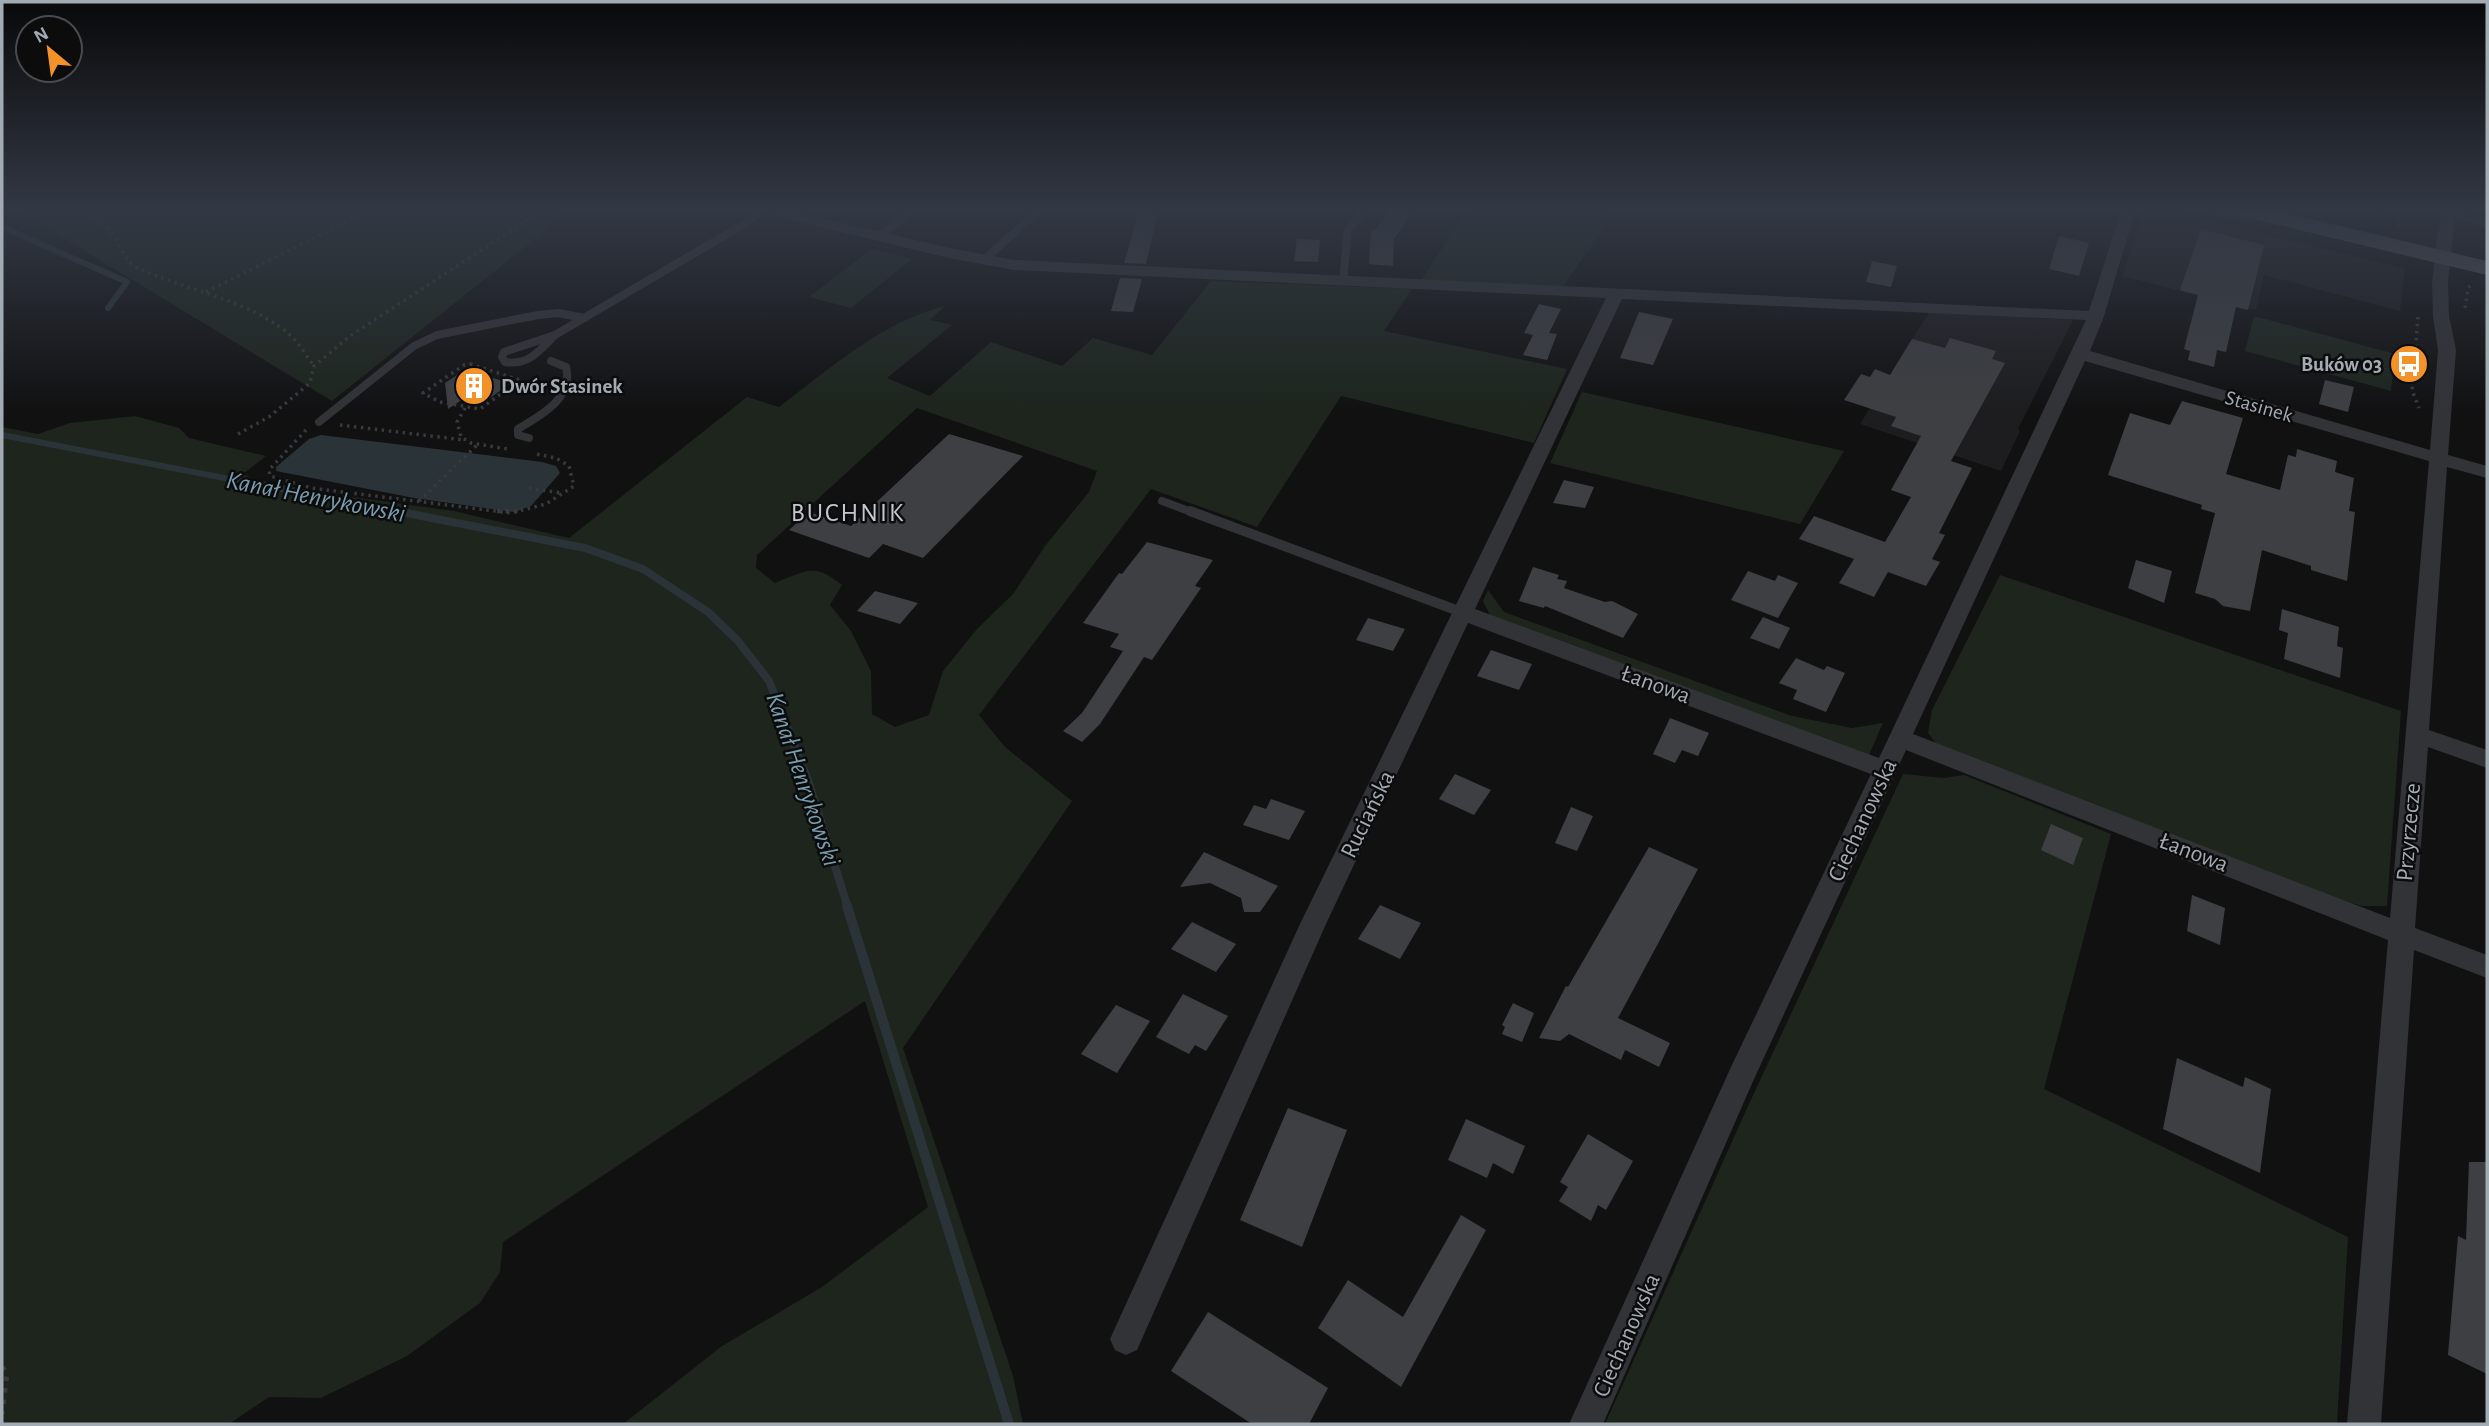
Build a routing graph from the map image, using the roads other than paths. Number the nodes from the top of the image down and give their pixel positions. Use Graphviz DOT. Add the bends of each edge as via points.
graph roads {
  1 [pos="653,278"];
  2 [pos="1272,278"];
  3 [pos="1343,278"];
  4 [pos="2108,278"];
  5 [pos="2442,278"];
  6 [pos="1343,281"];
  7 [pos="1616,293"];
  8 [pos="2096,316"];
  9 [pos="584,318"];
  10 [pos="555,335"];
  11 [pos="2080,354"];
  12 [pos="551,361"];
  13 [pos="319,422"];
  14 [pos="529,438"];
  15 [pos="2439,458"];
  16 [pos="2487,472"];
  17 [pos="1162,501"];
  18 [pos="1464,613"];
  19 [pos="2416,734"];
  20 [pos="1900,739"];
  21 [pos="2487,759"];
  22 [pos="1886,770"];
  23 [pos="2400,932"];
  24 [pos="2487,967"];
  25 [pos="1126,1339"];
  26 [pos="1586,1424"];
  27 [pos="2364,1424"];
  1 -- 9 [label="lane"];
  2 -- 6 [label="street"];
  3 -- 6 [label="lane"];
  4 -- 8 [label="street, Ciechanowska"];
  5 -- 15 [label="street, Przyrzecze" via="2440,323 2447,350"];
  6 -- 7 [label="street"];
  7 -- 8 [label="street"];
  7 -- 18 [label="street, Ruciańska"];
  8 -- 11 [label="street, Ciechanowska"];
  9 -- 10 [label="lane"];
  9 -- 13 [label="lane" via="538,315 437,335 414,346"];
  10 -- 10 [label="lane" via="504,352 502,357 505,362 521,364"];
  11 -- 15 [label="street, Stasinek"];
  11 -- 20 [label="street, Ciechanowska"];
  12 -- 14 [label="lane" via="566,367 568,386 553,405 517,429 518,435"];
  15 -- 16 [label="street, Stasinek"];
  15 -- 19 [label="street, Przyrzecze"];
  17 -- 18 [label="lane"];
  18 -- 22 [label="street, Łanowa"];
  18 -- 25 [label="street, Ruciańska" via="1314,924"];
  19 -- 21 [label="street"];
  19 -- 23 [label="street, Przyrzecze"];
  20 -- 22 [label="street, Ciechanowska"];
  20 -- 23 [label="street, Łanowa"];
  22 -- 26 [label="street, Ciechanowska" via="1741,1076"];
  23 -- 24 [label="street, Łanowa"];
  23 -- 27 [label="street, Przyrzecze"];
}
